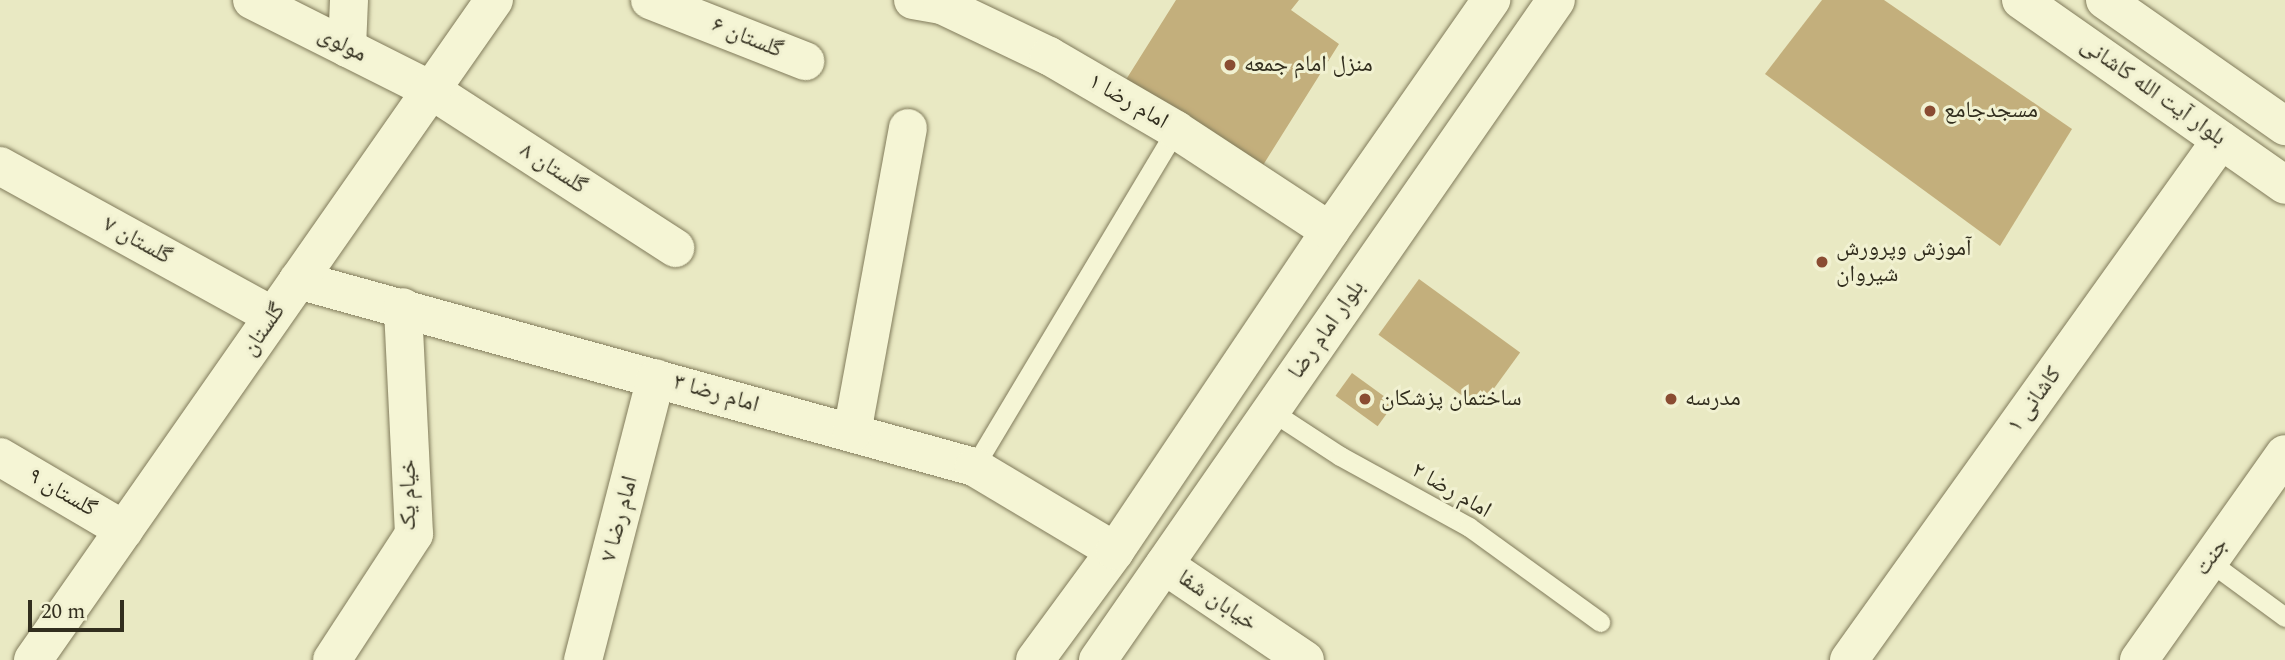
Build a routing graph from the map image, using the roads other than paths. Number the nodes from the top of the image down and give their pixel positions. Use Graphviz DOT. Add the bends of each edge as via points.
graph roads {
  1 [pos="252,0"];
  2 [pos="349,0"];
  3 [pos="494,0"];
  4 [pos="650,0"];
  5 [pos="1491,0"];
  6 [pos="1556,0"];
  7 [pos="2021,0"];
  8 [pos="2105,0"];
  9 [pos="933,2"];
  10 [pos="347,48"];
  11 [pos="805,61"];
  12 [pos="431,90"];
  13 [pos="2285,126"];
  14 [pos="908,128"];
  15 [pos="1175,130"];
  16 [pos="2221,140"];
  17 [pos="0,166"];
  18 [pos="2285,185"];
  19 [pos="1330,232"];
  20 [pos="675,248"];
  21 [pos="298,280"];
  22 [pos="402,307"];
  23 [pos="273,316"];
  24 [pos="656,378"];
  25 [pos="1271,411"];
  26 [pos="852,433"];
  27 [pos="2285,454"];
  28 [pos="0,457"];
  29 [pos="974,467"];
  30 [pos="124,530"];
  31 [pos="1115,551"];
  32 [pos="2210,562"];
  33 [pos="1164,565"];
  34 [pos="2285,617"];
  35 [pos="1600,622"];
  36 [pos="33,660"];
  37 [pos="331,660"];
  38 [pos="583,660"];
  39 [pos="1035,660"];
  40 [pos="1098,660"];
  41 [pos="1305,660"];
  42 [pos="1849,660"];
  43 [pos="2139,660"];
  1 -- 10 [label="street, مولوی"];
  2 -- 10 [label="street"];
  3 -- 12 [label="street, گلستان"];
  4 -- 11 [label="street, گلستان ۶"];
  5 -- 19 [label="street"];
  6 -- 25 [label="street, بلوار امام رضا"];
  7 -- 16 [label="street, بلوار آیت الله کاشانی"];
  8 -- 13 [label="street, بلوار آیت الله کاشانی"];
  9 -- 15 [label="street, امام رضا ۱" via="1049,56"];
  10 -- 12 [label="street, مولوی"];
  12 -- 20 [label="street, گلستان ۸"];
  12 -- 21 [label="street, گلستان"];
  14 -- 26 [label="street"];
  15 -- 19 [label="street, امام رضا ۱"];
  15 -- 29 [label="lane"];
  16 -- 18 [label="street, بلوار آیت الله کاشانی"];
  16 -- 42 [label="street, کاشانی ۱"];
  17 -- 23 [label="street, گلستان ۷"];
  19 -- 31 [label="street"];
  21 -- 22 [label="street, امام رضا ۳"];
  21 -- 23 [label="street, گلستان"];
  22 -- 24 [label="street, امام رضا ۳"];
  22 -- 37 [label="street, خیام یک" via="414,534"];
  23 -- 30 [label="street, گلستان"];
  24 -- 26 [label="street, امام رضا ۳"];
  24 -- 38 [label="street, امام رضا ۷"];
  25 -- 33 [label="street, بلوار امام رضا"];
  25 -- 35 [label="lane, امام رضا ۲" via="1340,456 1469,527"];
  26 -- 29 [label="street, امام رضا ۳"];
  27 -- 32 [label="street, جنت"];
  28 -- 30 [label="street, گلستان ۹"];
  29 -- 31 [label="street, امام رضا ۳"];
  30 -- 36 [label="street, گلستان"];
  31 -- 39 [label="street"];
  32 -- 34 [label="lane"];
  32 -- 43 [label="street, جنت"];
  33 -- 40 [label="street, بلوار امام رضا"];
  33 -- 41 [label="street, خیابان شفا"];
}
